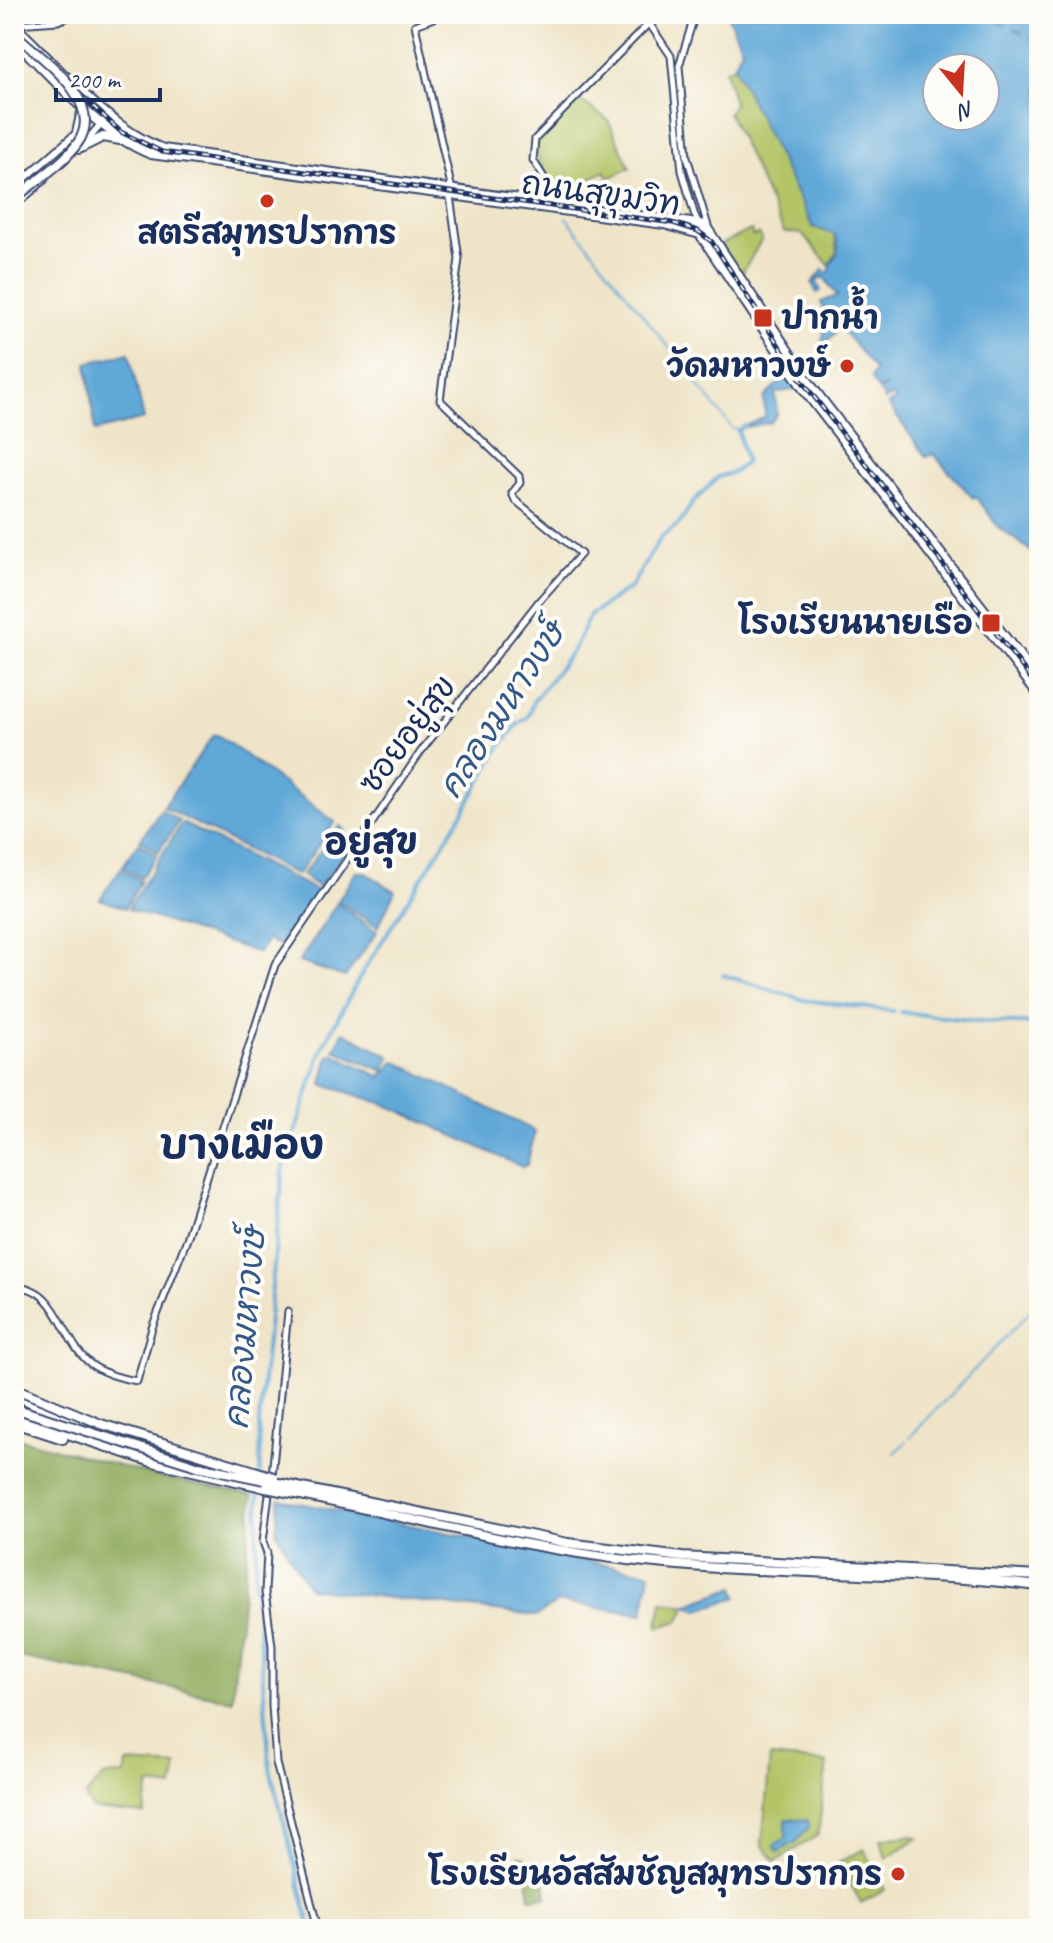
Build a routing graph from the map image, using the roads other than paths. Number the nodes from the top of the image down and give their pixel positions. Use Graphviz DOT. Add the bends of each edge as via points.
graph roads {
  1 [pos="77,14"];
  2 [pos="445,14"];
  3 [pos="643,14"];
  4 [pos="658,14"];
  5 [pos="695,14"];
  6 [pos="649,24"];
  7 [pos="14,25"];
  8 [pos="14,33"];
  9 [pos="14,40"];
  10 [pos="680,54"];
  11 [pos="671,56"];
  12 [pos="73,96"];
  13 [pos="89,96"];
  14 [pos="81,104"];
  15 [pos="95,117"];
  16 [pos="106,118"];
  17 [pos="77,133"];
  18 [pos="131,139"];
  19 [pos="60,148"];
  20 [pos="79,149"];
  21 [pos="67,159"];
  22 [pos="14,188"];
  23 [pos="451,193"];
  24 [pos="14,199"];
  25 [pos="560,203"];
  26 [pos="14,206"];
  27 [pos="600,212"];
  28 [pos="694,220"];
  29 [pos="709,236"];
  30 [pos="1034,681"];
  31 [pos="1039,695"];
  32 [pos="14,1286"];
  33 [pos="288,1311"];
  34 [pos="14,1391"];
  35 [pos="14,1408"];
  36 [pos="14,1416"];
  37 [pos="14,1425"];
  38 [pos="196,1474"];
  39 [pos="293,1486"];
  40 [pos="1039,1576"];
  41 [pos="1039,1586"];
  42 [pos="318,1929"];
  1 -- 7 [label="street"];
  2 -- 23 [label="street" via="415,25"];
  3 -- 6 [label="street"];
  4 -- 6 [label="street"];
  5 -- 10 [label="street"];
  6 -- 11 [label="street"];
  6 -- 25 [label="street" via="535,139 533,160"];
  7 -- 13 [label="highway, ถนนสุขุมวิท"];
  8 -- 24 [label="highway, bridge" via="75,91 85,120 75,145"];
  9 -- 12 [label="highway, ถนนสุขุมวิท"];
  10 -- 11 [label="street"];
  10 -- 28 [label="street"];
  11 -- 28 [label="street" via="680,159"];
  12 -- 14 [label="highway, ถนนสุขุมวิท"];
  12 -- 17 [label="highway" via="81,116"];
  13 -- 14 [label="highway"];
  13 -- 16 [label="highway, ถนนสุขุมวิท"];
  14 -- 15 [label="highway, ถนนสุขุมวิท"];
  15 -- 16 [label="highway, ถนนสุขุมวิท"];
  15 -- 17 [label="main road"];
  16 -- 18 [label="highway, ถนนสุขุมวิท"];
  16 -- 20 [label="main road"];
  17 -- 19 [label="main road"];
  18 -- 20 [label="highway" via="103,137"];
  18 -- 23 [label="highway, ถนนสุขุมวิท" via="178,152"];
  19 -- 21 [label="main road" via="68,151"];
  19 -- 22 [label="main road"];
  20 -- 21 [label="main road"];
  21 -- 26 [label="main road"];
  23 -- 25 [label="highway, ถนนสุขุมวิท"];
  23 -- 27 [label="highway, ถนนสุขุมวิท"];
  23 -- 32 [label="street, ซอยอยู่สุข" via="458,280 440,400 519,476 512,493 515,500 581,554 422,750 275,965 137,1381 94,1367 76,1348 46,1297 34,1288"];
  25 -- 27 [label="highway, ถนนสุขุมวิท"];
  27 -- 28 [label="highway, ถนนสุขุมวิท"];
  28 -- 29 [label="highway, ถนนสุขุมวิท"];
  28 -- 29 [label="street"];
  29 -- 30 [label="highway, ถนนสุขุมวิท" via="788,360"];
  30 -- 31 [label="highway, ถนนสุขุมวิท"];
  33 -- 42 [label="street" via="277,1458 266,1499 265,1592 278,1775"];
  34 -- 39 [label="highway, bridge"];
  35 -- 39 [label="highway, bridge" via="161,1456"];
  36 -- 38 [label="highway"];
  37 -- 38 [label="highway" via="144,1466"];
  38 -- 41 [label="highway, bridge" via="644,1562"];
  39 -- 40 [label="highway, bridge" via="644,1554"];
}
